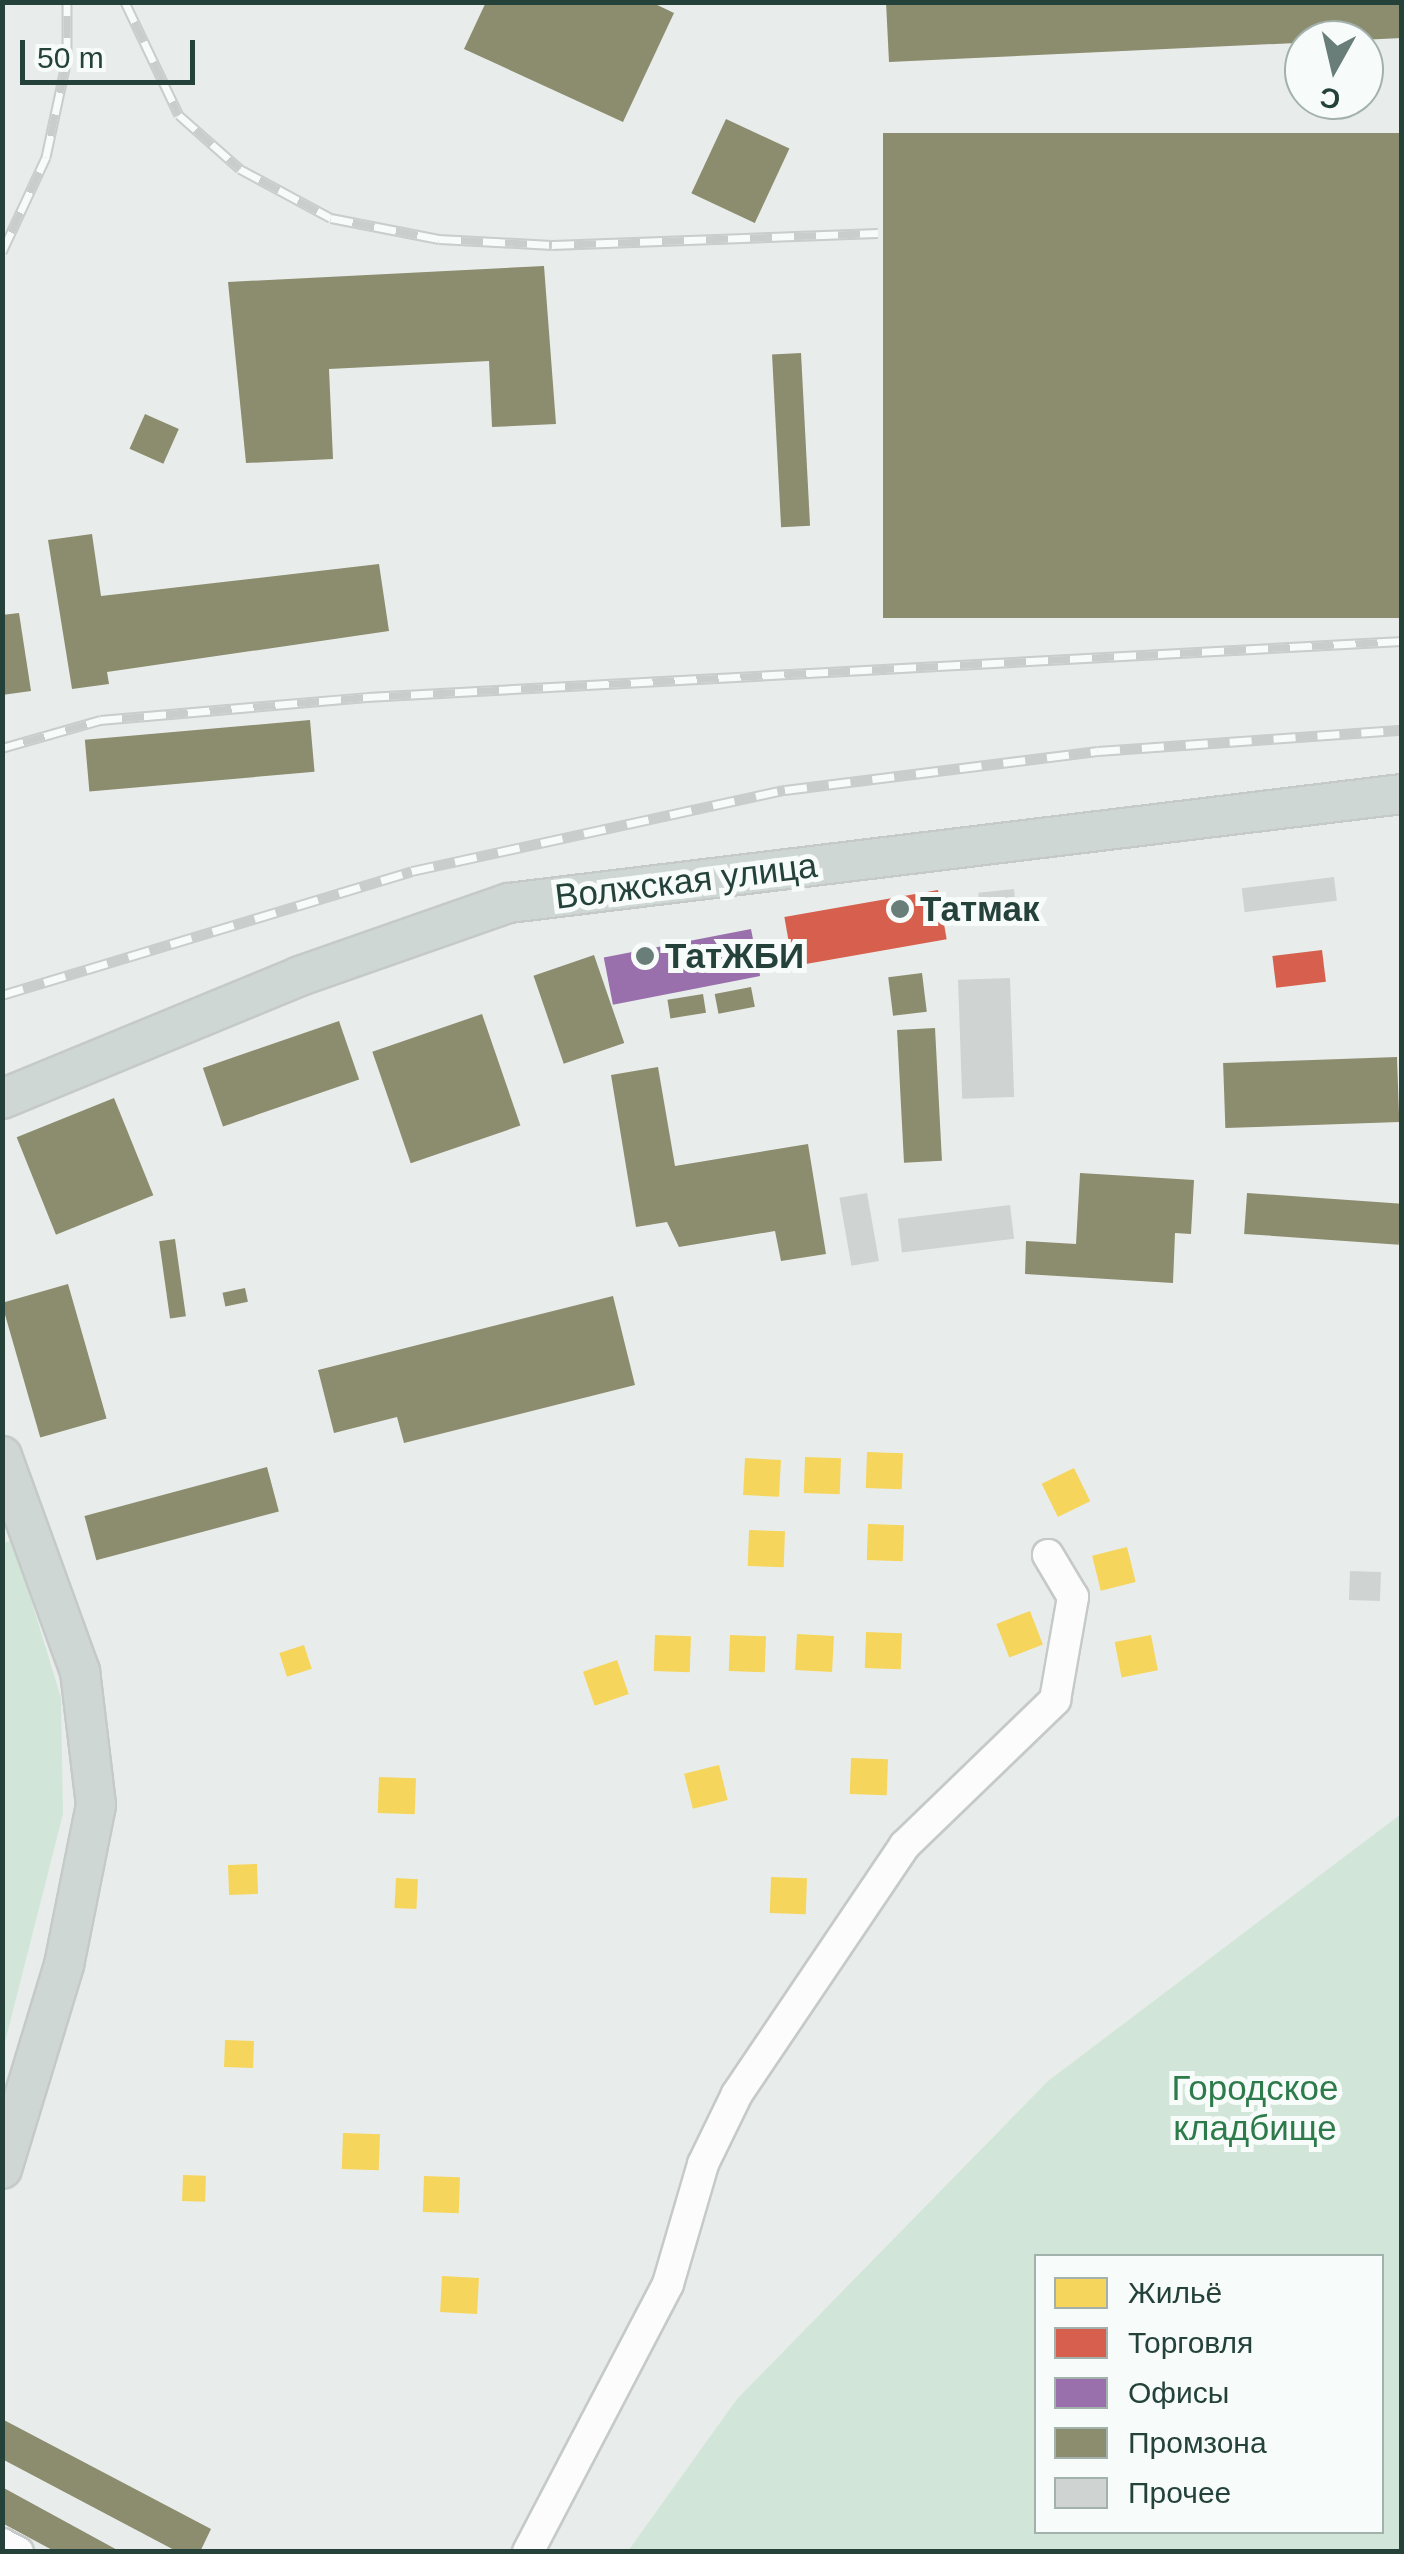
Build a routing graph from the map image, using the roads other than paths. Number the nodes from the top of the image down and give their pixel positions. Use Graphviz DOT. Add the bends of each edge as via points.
graph roads {
  1 [pos="1402,794"];
  2 [pos="2,1099"];
  3 [pos="2,1456"];
  4 [pos="1048,1555"];
  5 [pos="2,2169"];
  6 [pos="2,2544"];
  7 [pos="18,2552"];
  8 [pos="528,2552"];
  1 -- 2 [label="main road, Волжская улица" via="509,903"];
  3 -- 5 [label="main road" via="80,1672 96,1804 64,1964"];
  4 -- 8 [label="street" via="1073,1597 1055,1700 905,1844 736,2094 702,2164 668,2284"];
  6 -- 7 [label="street"];
}
